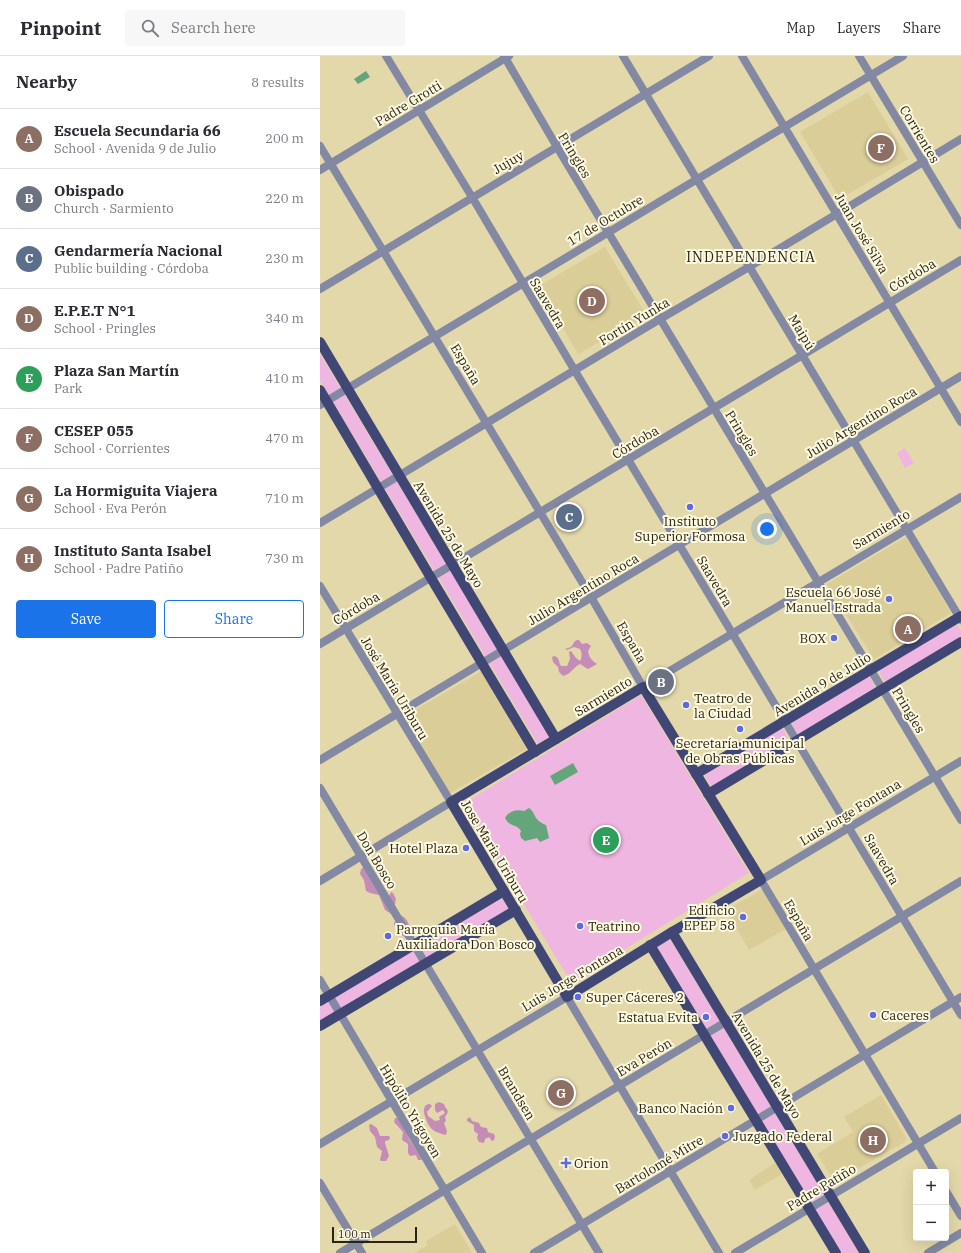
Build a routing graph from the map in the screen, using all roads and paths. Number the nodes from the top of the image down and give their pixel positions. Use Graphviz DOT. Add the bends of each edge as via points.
graph roads {
  1 [pos="386,56"];
  2 [pos="623,56"];
  3 [pos="710,56"];
  4 [pos="742,56"];
  5 [pos="859,56"];
  6 [pos="903,56"];
  7 [pos="506,57"];
  8 [pos="871,75"];
  9 [pos="646,94"];
  10 [pos="419,110"];
  11 [pos="784,126"];
  12 [pos="961,139"];
  13 [pos="320,146"];
  14 [pos="557,147"];
  15 [pos="923,162"];
  16 [pos="330,163"];
  17 [pos="320,170"];
  18 [pos="697,179"];
  19 [pos="472,197"];
  20 [pos="836,214"];
  21 [pos="961,225"];
  22 [pos="608,232"];
  23 [pos="383,251"];
  24 [pos="961,260"];
  25 [pos="749,267"];
  26 [pos="523,284"];
  27 [pos="320,289"];
  28 [pos="889,302"];
  29 [pos="660,319"];
  30 [pos="435,337"];
  31 [pos="320,342"];
  32 [pos="802,355"];
  33 [pos="575,371"];
  34 [pos="961,376"];
  35 [pos="348,388"];
  36 [pos="941,388"];
  37 [pos="320,390"];
  38 [pos="323,403"];
  39 [pos="713,408"];
  40 [pos="961,422"];
  41 [pos="486,424"];
  42 [pos="853,441"];
  43 [pos="628,460"];
  44 [pos="400,476"];
  45 [pos="378,489"];
  46 [pos="764,494"];
  47 [pos="961,496"];
  48 [pos="540,512"];
  49 [pos="320,523"];
  50 [pos="906,529"];
  51 [pos="680,545"];
  52 [pos="453,565"];
  53 [pos="431,578"];
  54 [pos="817,583"];
  55 [pos="320,586"];
  56 [pos="591,597"];
  57 [pos="960,618"];
  58 [pos="345,628"];
  59 [pos="733,634"];
  60 [pos="961,642"];
  61 [pos="320,644"];
  62 [pos="503,650"];
  63 [pos="482,663"];
  64 [pos="870,670"];
  65 [pos="643,687"];
  66 [pos="882,690"];
  67 [pos="397,714"];
  68 [pos="785,721"];
  69 [pos="556,739"];
  70 [pos="797,742"];
  71 [pos="536,752"];
  72 [pos="320,760"];
  73 [pos="961,761"];
  74 [pos="696,774"];
  75 [pos="935,776"];
  76 [pos="320,788"];
  77 [pos="708,794"];
  78 [pos="451,802"];
  79 [pos="961,820"];
  80 [pos="850,828"];
  81 [pos="361,856"];
  82 [pos="761,880"];
  83 [pos="320,881"];
  84 [pos="961,881"];
  85 [pos="504,891"];
  86 [pos="516,910"];
  87 [pos="902,917"];
  88 [pos="672,932"];
  89 [pos="414,945"];
  90 [pos="650,945"];
  91 [pos="425,963"];
  92 [pos="814,970"];
  93 [pos="320,980"];
  94 [pos="567,997"];
  95 [pos="961,997"];
  96 [pos="324,998"];
  97 [pos="953,1002"];
  98 [pos="340,1014"];
  99 [pos="961,1016"];
  100 [pos="726,1022"];
  101 [pos="320,1026"];
  102 [pos="704,1035"];
  103 [pos="477,1050"];
  104 [pos="865,1055"];
  105 [pos="620,1086"];
  106 [pos="392,1101"];
  107 [pos="777,1107"];
  108 [pos="961,1118"];
  109 [pos="755,1120"];
  110 [pos="530,1138"];
  111 [pos="320,1144"];
  112 [pos="918,1144"];
  113 [pos="933,1169"];
  114 [pos="670,1171"];
  115 [pos="320,1183"];
  116 [pos="444,1191"];
  117 [pos="830,1195"];
  118 [pos="949,1196"];
  119 [pos="809,1208"];
  120 [pos="961,1216"];
  121 [pos="582,1224"];
  122 [pos="961,1233"];
  123 [pos="356,1243"];
  124 [pos="340,1253"];
  125 [pos="362,1253"];
  126 [pos="482,1253"];
  127 [pos="534,1253"];
  128 [pos="599,1253"];
  129 [pos="719,1253"];
  130 [pos="735,1253"];
  131 [pos="836,1253"];
  132 [pos="865,1253"];
  133 [pos="928,1253"];
  1 -- 10 [label="street, Saavedra"];
  2 -- 9 [label="street, Maipú"];
  3 -- 9 [label="street, Jujuy"];
  4 -- 11 [label="street, Juan José Silva"];
  5 -- 8 [label="street, Corrientes"];
  6 -- 8 [label="street, 17 de Octubre"];
  7 -- 10 [label="street, Padre Grotti"];
  7 -- 14 [label="street, Pringles"];
  8 -- 11 [label="street, 17 de Octubre"];
  8 -- 15 [label="street, Corrientes"];
  9 -- 14 [label="street, Jujuy"];
  9 -- 18 [label="street, Maipú"];
  10 -- 16 [label="street, Padre Grotti"];
  10 -- 19 [label="street, Saavedra"];
  11 -- 18 [label="street, 17 de Octubre"];
  11 -- 20 [label="street, Juan José Silva"];
  12 -- 15 [label="street, Fortín Yunka"];
  13 -- 16 [label="street, España"];
  14 -- 19 [label="street, Jujuy"];
  14 -- 22 [label="street, Pringles"];
  15 -- 20 [label="street, Fortín Yunka"];
  15 -- 21 [label="street, Corrientes"];
  16 -- 17 [label="street, Padre Grotti"];
  16 -- 23 [label="street, España"];
  18 -- 22 [label="street, 17 de Octubre"];
  18 -- 25 [label="street, Maipú"];
  19 -- 23 [label="street, Jujuy"];
  19 -- 26 [label="street, Saavedra"];
  20 -- 25 [label="street, Fortín Yunka"];
  20 -- 28 [label="street, Juan José Silva"];
  22 -- 26 [label="street, 17 de Octubre"];
  22 -- 29 [label="street, Pringles"];
  23 -- 27 [label="street, Jujuy"];
  23 -- 30 [label="street, España"];
  24 -- 28 [label="street, Córdoba"];
  25 -- 29 [label="street, Fortín Yunka"];
  25 -- 32 [label="street, Maipú"];
  26 -- 30 [label="street, 17 de Octubre"];
  26 -- 33 [label="street, Saavedra"];
  28 -- 32 [label="street, Córdoba"];
  28 -- 36 [label="street, Juan José Silva"];
  29 -- 33 [label="street, Fortín Yunka"];
  29 -- 39 [label="street, Pringles"];
  30 -- 35 [label="street, 17 de Octubre"];
  30 -- 41 [label="street, España"];
  31 -- 35 [label="main road, Avenida 25 de Mayo"];
  32 -- 39 [label="street, Córdoba"];
  32 -- 42 [label="street, Maipú"];
  33 -- 41 [label="street, Fortín Yunka"];
  33 -- 43 [label="street, Saavedra"];
  34 -- 36 [label="street, Julio Argentino Roca"];
  35 -- 38 [label="street, 17 de Octubre"];
  35 -- 44 [label="main road, Avenida 25 de Mayo"];
  36 -- 40 [label="street, Juan José Silva"];
  36 -- 42 [label="street, Julio Argentino Roca"];
  37 -- 38 [label="main road"];
  38 -- 45 [label="main road"];
  39 -- 43 [label="street, Córdoba"];
  39 -- 46 [label="street, Pringles"];
  41 -- 44 [label="street, Fortín Yunka"];
  41 -- 48 [label="street, España"];
  42 -- 46 [label="street, Julio Argentino Roca"];
  42 -- 50 [label="street, Maipú"];
  43 -- 48 [label="street, Córdoba"];
  43 -- 51 [label="street, Saavedra"];
  44 -- 45 [label="street, Fortín Yunka"];
  44 -- 52 [label="main road, Avenida 25 de Mayo"];
  45 -- 49 [label="street, Fortín Yunka"];
  45 -- 53 [label="main road"];
  46 -- 51 [label="street, Julio Argentino Roca"];
  46 -- 54 [label="street, Pringles"];
  47 -- 50 [label="street, Sarmiento"];
  48 -- 52 [label="street, Córdoba"];
  48 -- 56 [label="street, España"];
  50 -- 54 [label="street, Sarmiento"];
  50 -- 57 [label="street, Maipú"];
  51 -- 56 [label="street, Julio Argentino Roca"];
  51 -- 59 [label="street, Saavedra"];
  52 -- 53 [label="street, Córdoba"];
  52 -- 62 [label="main road, Avenida 25 de Mayo"];
  53 -- 58 [label="street, Córdoba"];
  53 -- 63 [label="main road"];
  54 -- 59 [label="street, Sarmiento"];
  54 -- 64 [label="street, Pringles"];
  55 -- 58 [label="street, José María Uriburu"];
  56 -- 62 [label="street, Julio Argentino Roca"];
  56 -- 65 [label="street, España"];
  57 -- 64 [label="main road, Avenida 9 de Julio"];
  58 -- 61 [label="street, Córdoba"];
  58 -- 67 [label="street, José María Uriburu"];
  59 -- 65 [label="street, Sarmiento"];
  59 -- 68 [label="street, Saavedra"];
  60 -- 66 [label="main road"];
  62 -- 63 [label="street, Julio Argentino Roca"];
  62 -- 69 [label="main road, Avenida 25 de Mayo"];
  63 -- 67 [label="street, Julio Argentino Roca"];
  63 -- 71 [label="main road"];
  64 -- 66 [label="street, Pringles"];
  64 -- 68 [label="main road, Avenida 9 de Julio"];
  65 -- 69 [label="main road, Sarmiento"];
  65 -- 74 [label="main road, España"];
  66 -- 70 [label="main road"];
  66 -- 75 [label="street, Pringles"];
  67 -- 72 [label="street, Julio Argentino Roca"];
  67 -- 78 [label="street, José María Uriburu"];
  68 -- 70 [label="street, Saavedra"];
  68 -- 74 [label="main road, Avenida 9 de Julio"];
  69 -- 71 [label="main road, Sarmiento"];
  70 -- 77 [label="main road"];
  70 -- 80 [label="street, Saavedra"];
  71 -- 78 [label="main road, Sarmiento"];
  73 -- 75 [label="street, Luis Jorge Fontana"];
  74 -- 77 [label="main road, España"];
  75 -- 79 [label="street, Pringles"];
  75 -- 80 [label="street, Luis Jorge Fontana"];
  76 -- 81 [label="street, Don Bosco"];
  77 -- 82 [label="main road, España"];
  78 -- 81 [label="street, Sarmiento"];
  78 -- 85 [label="main road, Jose Maria Uriburu"];
  80 -- 82 [label="street, Luis Jorge Fontana"];
  80 -- 87 [label="street, Saavedra"];
  81 -- 83 [label="street, Sarmiento"];
  81 -- 89 [label="street, Don Bosco"];
  82 -- 88 [label="main road, Luis Jorge Fontana"];
  82 -- 92 [label="street, España"];
  84 -- 87 [label="street, Eva Perón"];
  85 -- 86 [label="main road, Jose Maria Uriburu"];
  85 -- 89 [label="main road"];
  86 -- 91 [label="main road"];
  86 -- 94 [label="main road, Jose Maria Uriburu"];
  87 -- 92 [label="street, Eva Perón"];
  87 -- 97 [label="street, Saavedra"];
  88 -- 90 [label="main road, Luis Jorge Fontana"];
  88 -- 100 [label="main road, Avenida 25 de Mayo"];
  89 -- 91 [label="street, Brandsen"];
  89 -- 96 [label="main road"];
  90 -- 94 [label="main road, Luis Jorge Fontana"];
  90 -- 102 [label="main road"];
  91 -- 98 [label="main road"];
  91 -- 103 [label="street, Brandsen"];
  92 -- 100 [label="street, Eva Perón"];
  92 -- 104 [label="street, España"];
  93 -- 96 [label="street, Hipólito Yrigoyen"];
  94 -- 103 [label="street, Luis Jorge Fontana"];
  94 -- 105 [label="street"];
  95 -- 97 [label="street, Bartolomé Mitre"];
  96 -- 98 [label="street, Hipólito Yrigoyen"];
  97 -- 99 [label="street, Saavedra"];
  97 -- 104 [label="street, Bartolomé Mitre"];
  98 -- 101 [label="main road"];
  98 -- 106 [label="street, Hipólito Yrigoyen"];
  100 -- 102 [label="street, Eva Perón"];
  100 -- 107 [label="main road, Avenida 25 de Mayo"];
  102 -- 105 [label="street, Eva Perón"];
  102 -- 109 [label="main road"];
  103 -- 106 [label="street, Luis Jorge Fontana"];
  103 -- 110 [label="street, Brandsen"];
  104 -- 107 [label="street, Bartolomé Mitre"];
  104 -- 112 [label="street, España"];
  105 -- 110 [label="street, Eva Perón"];
  105 -- 114 [label="street"];
  106 -- 111 [label="street, Luis Jorge Fontana"];
  106 -- 116 [label="street, Hipólito Yrigoyen"];
  107 -- 109 [label="street, Bartolomé Mitre"];
  107 -- 117 [label="main road, Avenida 25 de Mayo"];
  108 -- 112 [label="street, Padre Patiño"];
  109 -- 114 [label="street, Bartolomé Mitre"];
  109 -- 119 [label="main road"];
  110 -- 116 [label="street, Eva Perón"];
  110 -- 121 [label="street, Brandsen"];
  112 -- 113 [label="street, España"];
  112 -- 117 [label="street, Padre Patiño"];
  114 -- 121 [label="street, Bartolomé Mitre"];
  114 -- 129 [label="street"];
  115 -- 123 [label="street"];
  116 -- 123 [label="street, Eva Perón"];
  116 -- 126 [label="street, Hipólito Yrigoyen"];
  117 -- 119 [label="street, Padre Patiño"];
  117 -- 132 [label="main road, Avenida 25 de Mayo"];
  118 -- 120 [label="street"];
  119 -- 130 [label="street, Padre Patiño"];
  119 -- 131 [label="main road"];
  121 -- 127 [label="street, Bartolomé Mitre"];
  121 -- 128 [label="street, Brandsen"];
  122 -- 133 [label="street"];
  123 -- 124 [label="street, Eva Perón"];
  123 -- 125 [label="street"];
}
